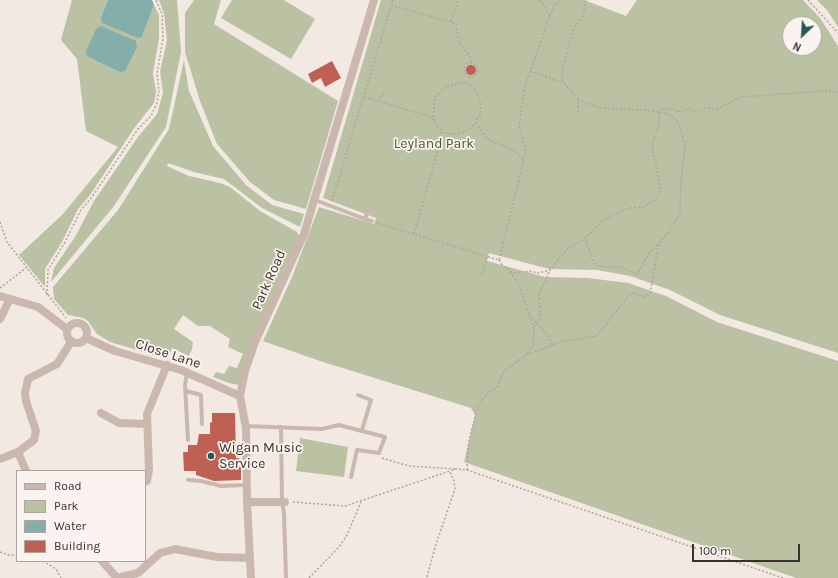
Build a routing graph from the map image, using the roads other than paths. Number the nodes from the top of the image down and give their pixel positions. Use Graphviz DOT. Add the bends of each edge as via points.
graph roads {
  1 [pos="374,0"];
  2 [pos="315,200"];
  3 [pos="370,208"];
  4 [pos="365,219"];
  5 [pos="372,221"];
  6 [pos="0,296"];
  7 [pos="10,299"];
  8 [pos="3,318"];
  9 [pos="69,327"];
  10 [pos="86,338"];
  11 [pos="71,342"];
  12 [pos="167,365"];
  13 [pos="187,373"];
  14 [pos="186,391"];
  15 [pos="358,395"];
  16 [pos="240,396"];
  17 [pos="101,413"];
  18 [pos="147,424"];
  19 [pos="202,424"];
  20 [pos="246,426"];
  21 [pos="281,426"];
  22 [pos="362,430"];
  23 [pos="188,440"];
  24 [pos="18,452"];
  25 [pos="0,459"];
  26 [pos="26,470"];
  27 [pos="351,477"];
  28 [pos="188,480"];
  29 [pos="146,482"];
  30 [pos="247,485"];
  31 [pos="247,502"];
  32 [pos="283,502"];
  33 [pos="250,558"];
  34 [pos="103,562"];
  35 [pos="117,578"];
  36 [pos="251,578"];
  37 [pos="286,578"];
  1 -- 2 [label="street, Park Road"];
  2 -- 4 [label="lane"];
  2 -- 16 [label="street, Park Road" via="293,261 250,356"];
  3 -- 4 [label="lane"];
  4 -- 5 [label="lane"];
  6 -- 7 [label="street"];
  7 -- 8 [label="street"];
  7 -- 9 [label="street" via="38,307"];
  9 -- 10 [label="street" via="77,322 84,325 87,331"];
  9 -- 11 [label="street" via="66,335"];
  10 -- 11 [label="street" via="78,343"];
  10 -- 12 [label="street, Close Lane" via="116,351"];
  11 -- 24 [label="street" via="57,364 28,379 26,401 36,431 34,440"];
  12 -- 13 [label="street, Close Lane"];
  12 -- 18 [label="street" via="147,414"];
  13 -- 14 [label="lane"];
  13 -- 16 [label="street, Close Lane"];
  14 -- 19 [label="lane" via="201,395"];
  14 -- 23 [label="lane"];
  15 -- 22 [label="lane" via="371,400"];
  16 -- 20 [label="street, Park Road"];
  17 -- 18 [label="street" via="119,423"];
  18 -- 29 [label="street" via="149,470"];
  20 -- 21 [label="lane"];
  20 -- 30 [label="street, Park Road"];
  21 -- 22 [label="lane" via="322,429 339,425"];
  21 -- 32 [label="lane"];
  22 -- 27 [label="lane" via="385,437 379,453 357,450"];
  24 -- 25 [label="street"];
  24 -- 26 [label="street"];
  28 -- 30 [label="lane" via="221,486"];
  30 -- 31 [label="street, Park Road"];
  31 -- 32 [label="street"];
  31 -- 33 [label="street, Park Road"];
  32 -- 37 [label="lane"];
  33 -- 35 [label="street" via="217,557 175,549 160,554 138,573"];
  33 -- 36 [label="street, Park Road"];
  34 -- 35 [label="street"];
}
